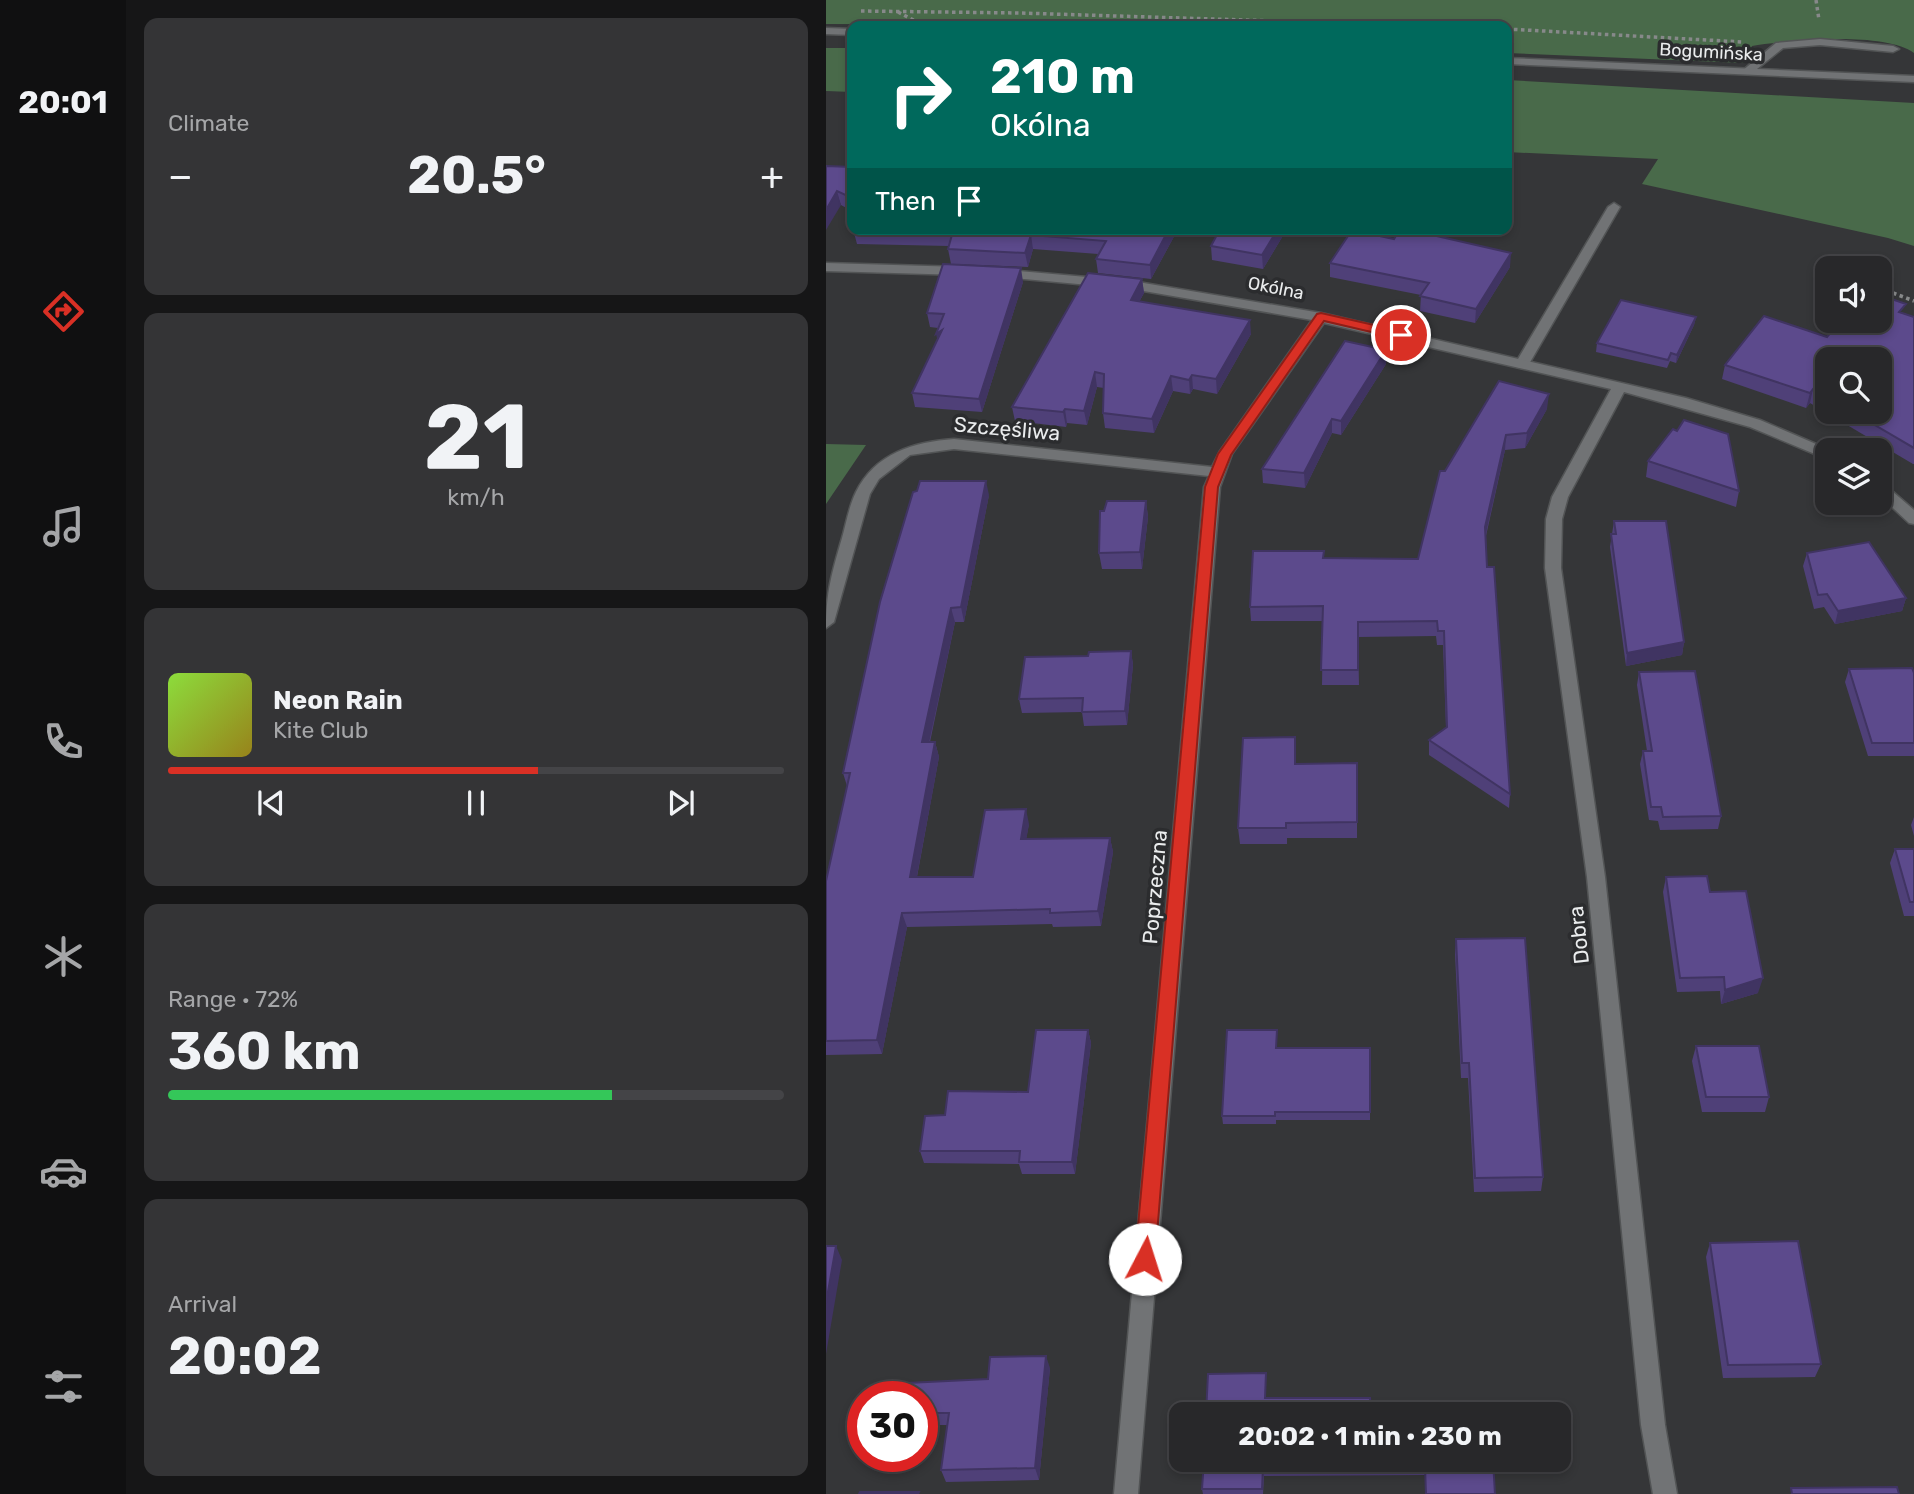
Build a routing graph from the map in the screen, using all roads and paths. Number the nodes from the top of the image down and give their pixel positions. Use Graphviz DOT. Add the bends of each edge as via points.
graph roads {
  1 [pos="1816,0"];
  2 [pos="915,21"];
  3 [pos="1257,21"];
  4 [pos="1820,26"];
  5 [pos="1512,29"];
  6 [pos="826,31"];
  7 [pos="847,32"];
  8 [pos="1780,45"];
  9 [pos="1893,49"];
  10 [pos="1512,61"];
  11 [pos="1748,71"];
  12 [pos="1914,79"];
  13 [pos="1614,207"];
  14 [pos="826,267"];
  15 [pos="1892,293"];
  16 [pos="1914,301"];
  17 [pos="1321,317"];
  18 [pos="1522,364"];
  19 [pos="1619,387"];
  20 [pos="1815,449"];
  21 [pos="1216,472"];
  22 [pos="1892,499"];
  23 [pos="1914,519"];
  24 [pos="826,622"];
  25 [pos="1126,1494"];
  26 [pos="1665,1494"];
  1 -- 4 [label="path"];
  2 -- 3 [label="path" via="896,11"];
  5 -- 8 [label="path"];
  6 -- 7 [label="street"];
  8 -- 9 [label="street" via="1820,42"];
  8 -- 11 [label="street"];
  10 -- 11 [label="street, Bogumińska"];
  11 -- 12 [label="street, Bogumińska"];
  13 -- 18 [label="street"];
  14 -- 17 [label="street, Okólna" via="1067,276 1184,291"];
  15 -- 16 [label="path"];
  17 -- 18 [label="street, Okólna"];
  17 -- 21 [label="street, Poprzeczna"];
  18 -- 19 [label="street, Okólna"];
  19 -- 20 [label="street, Okólna" via="1751,422"];
  19 -- 26 [label="street, Dobra" via="1560,497 1554,519 1553,568 1596,877 1653,1425"];
  21 -- 24 [label="street, Szczęśliwa" via="980,445 927,446 905,452 873,476 862,494"];
  21 -- 25 [label="street, Poprzeczna" via="1204,554"];
  22 -- 23 [label="street"];
}
